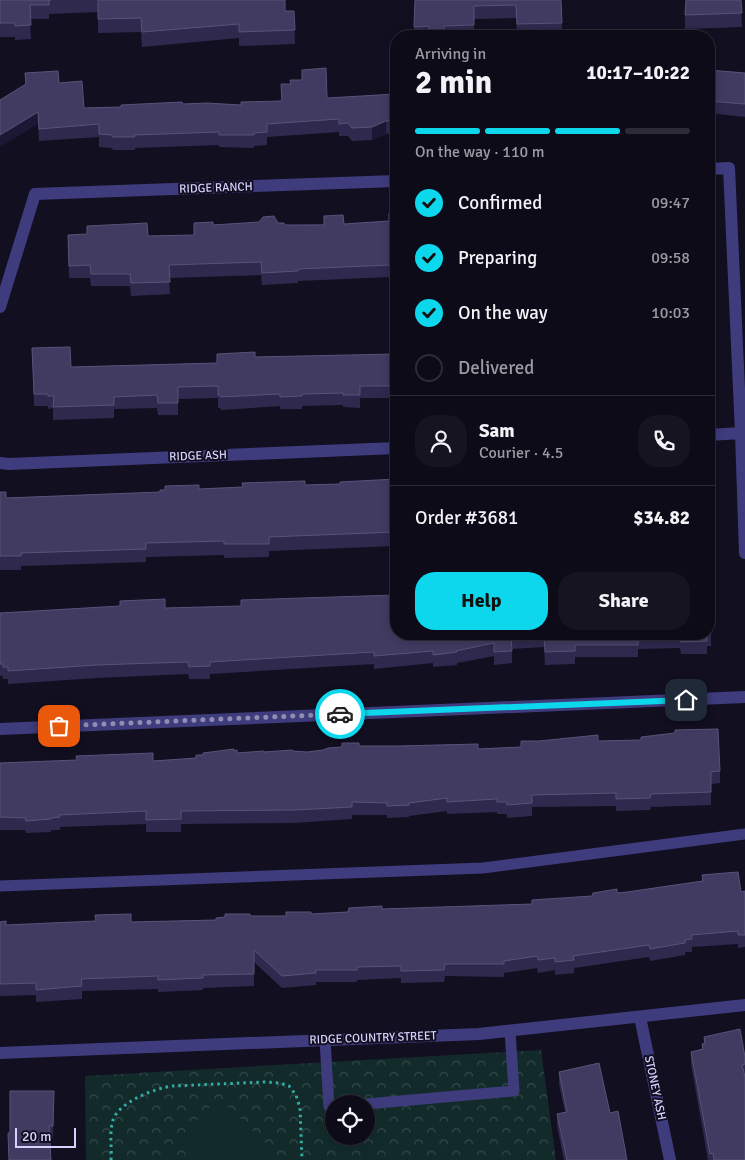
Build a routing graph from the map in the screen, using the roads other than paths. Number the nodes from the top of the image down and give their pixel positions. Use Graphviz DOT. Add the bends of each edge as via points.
graph roads {
  1 [pos="715,169"];
  2 [pos="390,181"];
  3 [pos="0,307"];
  4 [pos="742,433"];
  5 [pos="715,435"];
  6 [pos="390,448"];
  7 [pos="0,463"];
  8 [pos="745,553"];
  9 [pos="745,698"];
  10 [pos="0,729"];
  11 [pos="745,834"];
  12 [pos="0,886"];
  13 [pos="745,1005"];
  14 [pos="640,1016"];
  15 [pos="510,1031"];
  16 [pos="325,1040"];
  17 [pos="0,1053"];
  18 [pos="328,1095"];
  19 [pos="375,1103"];
  20 [pos="670,1160"];
  1 -- 4 [label="street" via="729,168"];
  2 -- 3 [label="street, RIDGE RANCH" via="35,194"];
  4 -- 5 [label="street"];
  4 -- 8 [label="street"];
  6 -- 7 [label="street, RIDGE ASH"];
  9 -- 10 [label="street"];
  11 -- 12 [label="lane" via="483,868"];
  13 -- 14 [label="street, RIDGE COUNTRY STREET"];
  14 -- 15 [label="street, RIDGE COUNTRY STREET"];
  14 -- 20 [label="street, STONEY ASH"];
  15 -- 16 [label="street, RIDGE COUNTRY STREET"];
  15 -- 19 [label="lane" via="514,1091"];
  16 -- 17 [label="street, RIDGE COUNTRY STREET"];
  16 -- 18 [label="lane"];
}
